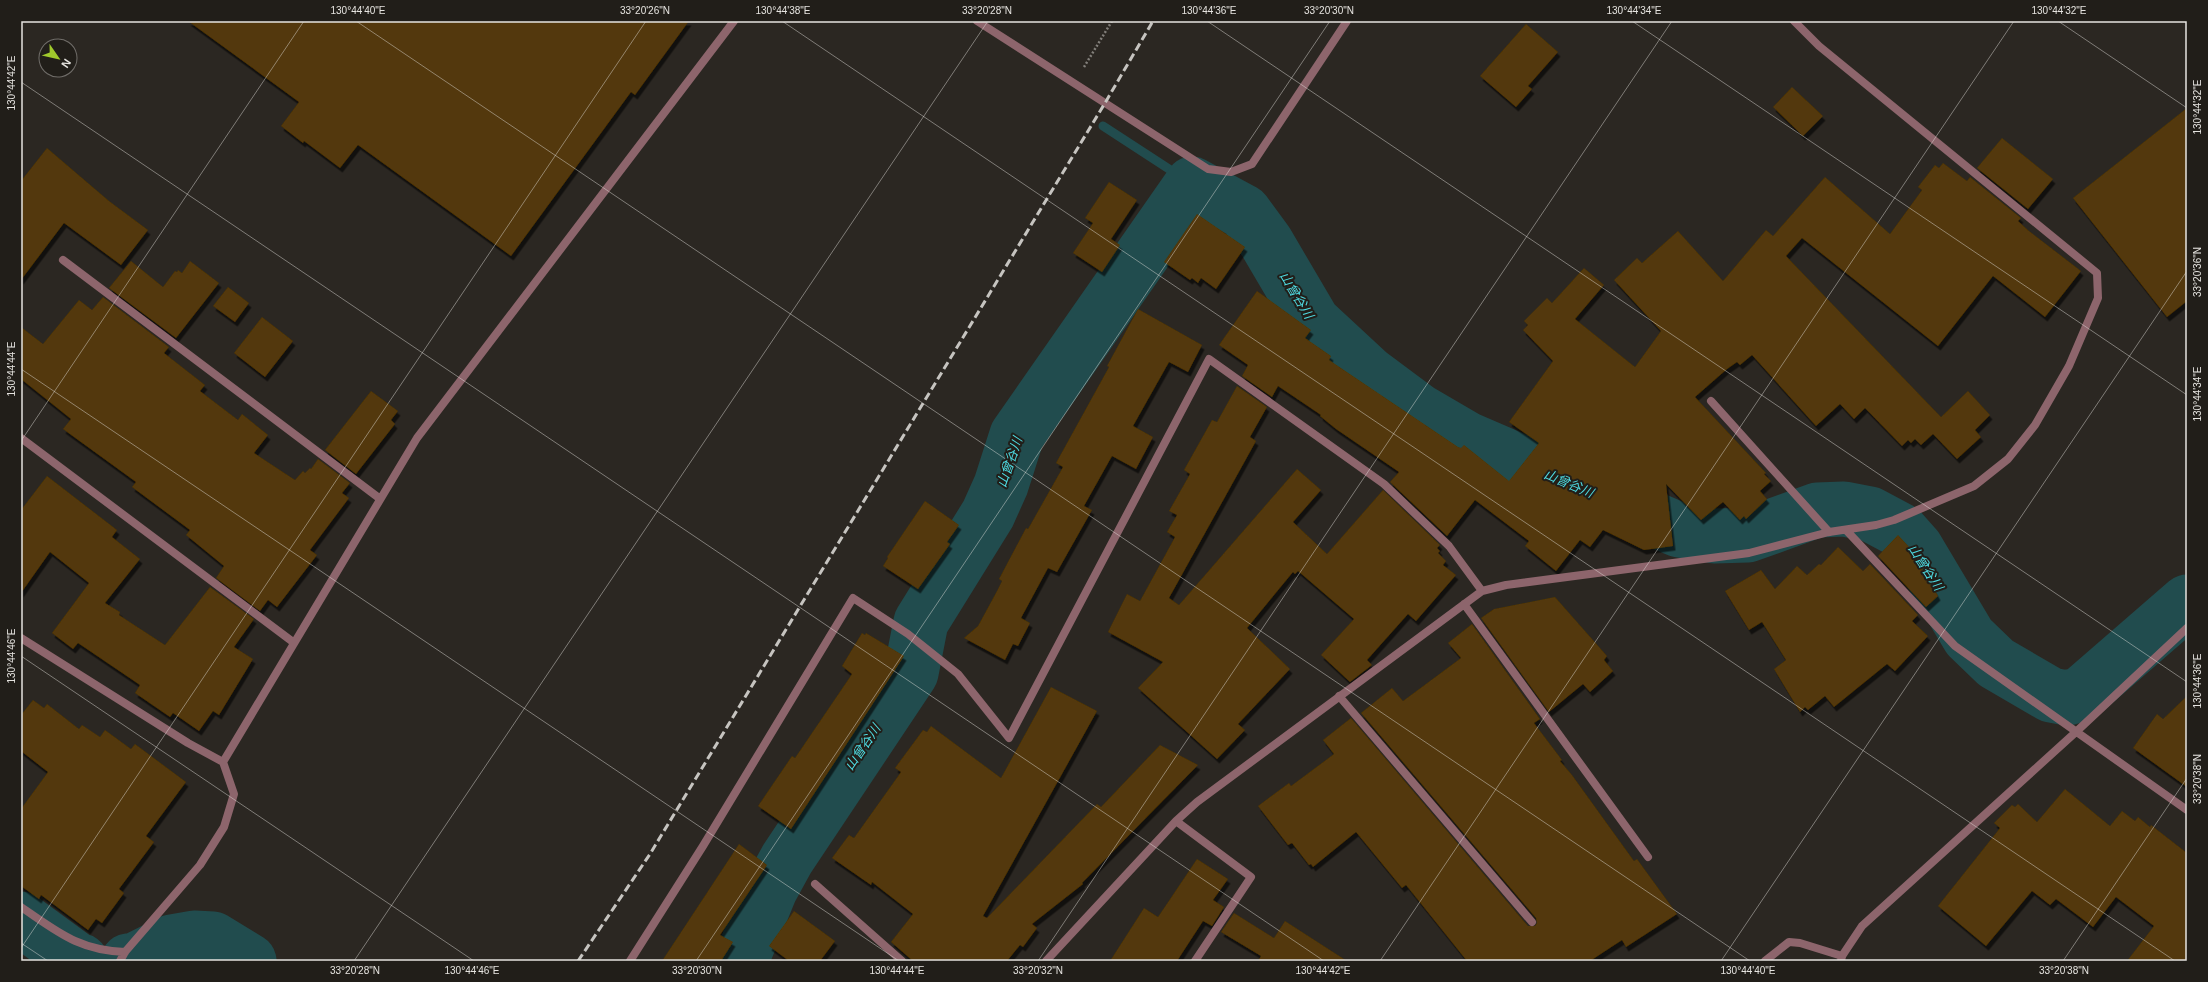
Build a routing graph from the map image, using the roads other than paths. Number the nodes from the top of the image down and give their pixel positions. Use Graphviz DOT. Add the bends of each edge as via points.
graph roads {
  1 [pos="734,21"];
  2 [pos="977,21"];
  3 [pos="1347,21"];
  4 [pos="1794,21"];
  5 [pos="63,260"];
  6 [pos="1711,401"];
  7 [pos="21,438"];
  8 [pos="379,498"];
  9 [pos="1846,530"];
  10 [pos="1829,532"];
  11 [pos="1482,590"];
  12 [pos="1464,604"];
  13 [pos="2187,628"];
  14 [pos="21,638"];
  15 [pos="293,642"];
  16 [pos="1339,696"];
  17 [pos="2077,731"];
  18 [pos="222,762"];
  19 [pos="2187,810"];
  20 [pos="1176,821"];
  21 [pos="1648,857"];
  22 [pos="815,884"];
  23 [pos="21,907"];
  24 [pos="1532,922"];
  25 [pos="122,957"];
  26 [pos="1842,959"];
  27 [pos="630,961"];
  28 [pos="902,961"];
  29 [pos="1046,961"];
  30 [pos="1195,961"];
  31 [pos="1765,961"];
  1 -- 8 [label="street" via="417,438"];
  2 -- 3 [label="street" via="1208,169 1231,172 1252,164"];
  4 -- 9 [label="street" via="1819,46 2097,273 2098,298 2069,366 2034,424 2008,459 1974,486 1894,520"];
  5 -- 8 [label="street"];
  6 -- 10 [label="street"];
  7 -- 15 [label="street"];
  8 -- 15 [label="street"];
  9 -- 10 [label="street"];
  9 -- 17 [label="street" via="1955,646"];
  10 -- 11 [label="street" via="1749,553"];
  11 -- 12 [label="street"];
  11 -- 27 [label="street" via="1449,546 1384,484 1209,359 1009,738 958,674 908,634 853,598 703,846"];
  12 -- 16 [label="street"];
  12 -- 21 [label="street"];
  13 -- 17 [label="street"];
  14 -- 18 [label="street"];
  15 -- 18 [label="street"];
  16 -- 20 [label="street" via="1197,802"];
  16 -- 24 [label="street"];
  17 -- 19 [label="street"];
  17 -- 26 [label="street" via="1862,926"];
  18 -- 25 [label="street" via="234,794 224,826 200,865"];
  20 -- 29 [label="street"];
  20 -- 30 [label="street" via="1251,877"];
  22 -- 28 [label="street"];
  23 -- 25 [label="street" via="74,942"];
  26 -- 31 [label="street" via="1800,943 1789,942"];
}
